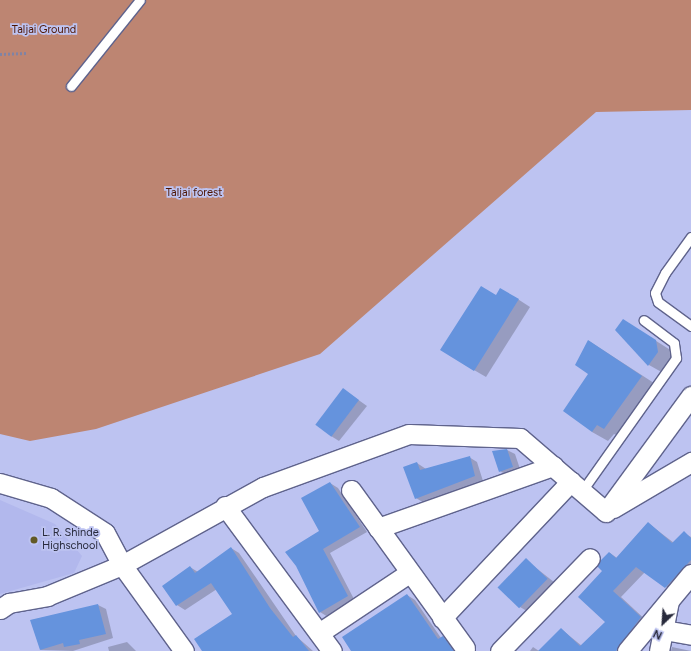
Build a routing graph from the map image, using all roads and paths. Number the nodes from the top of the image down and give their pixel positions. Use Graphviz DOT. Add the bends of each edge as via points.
graph roads {
  1 [pos="140,0"];
  2 [pos="0,54"];
  3 [pos="27,54"];
  4 [pos="71,86"];
  5 [pos="691,237"];
  6 [pos="644,320"];
  7 [pos="691,326"];
  8 [pos="691,396"];
  9 [pos="691,462"];
  10 [pos="554,466"];
  11 [pos="0,484"];
  12 [pos="576,486"];
  13 [pos="351,490"];
  14 [pos="225,506"];
  15 [pos="606,512"];
  16 [pos="378,528"];
  17 [pos="590,558"];
  18 [pos="122,565"];
  19 [pos="409,574"];
  20 [pos="691,574"];
  21 [pos="670,599"];
  22 [pos="0,609"];
  23 [pos="442,618"];
  24 [pos="664,630"];
  25 [pos="319,633"];
  26 [pos="691,635"];
  27 [pos="465,648"];
  28 [pos="184,651"];
  29 [pos="332,651"];
  30 [pos="500,651"];
  31 [pos="627,651"];
  32 [pos="659,651"];
  1 -- 4 [label="lane"];
  2 -- 3 [label="path"];
  5 -- 7 [label="lane" via="664,273 655,293 658,302"];
  6 -- 12 [label="lane" via="674,344 676,358"];
  8 -- 15 [label="street"];
  9 -- 15 [label="street"];
  10 -- 12 [label="street"];
  10 -- 14 [label="street" via="520,438 409,434 263,487"];
  10 -- 16 [label="street"];
  11 -- 18 [label="street" via="51,498 85,518 105,533"];
  12 -- 15 [label="street"];
  12 -- 23 [label="street"];
  13 -- 16 [label="street"];
  14 -- 18 [label="street"];
  14 -- 25 [label="street"];
  16 -- 19 [label="street"];
  17 -- 30 [label="street"];
  18 -- 22 [label="street" via="47,596 8,603"];
  18 -- 28 [label="street"];
  19 -- 23 [label="street"];
  19 -- 25 [label="street"];
  20 -- 21 [label="street"];
  21 -- 24 [label="street"];
  21 -- 31 [label="street"];
  23 -- 27 [label="street"];
  24 -- 26 [label="street"];
  24 -- 32 [label="street"];
  25 -- 29 [label="street"];
}
